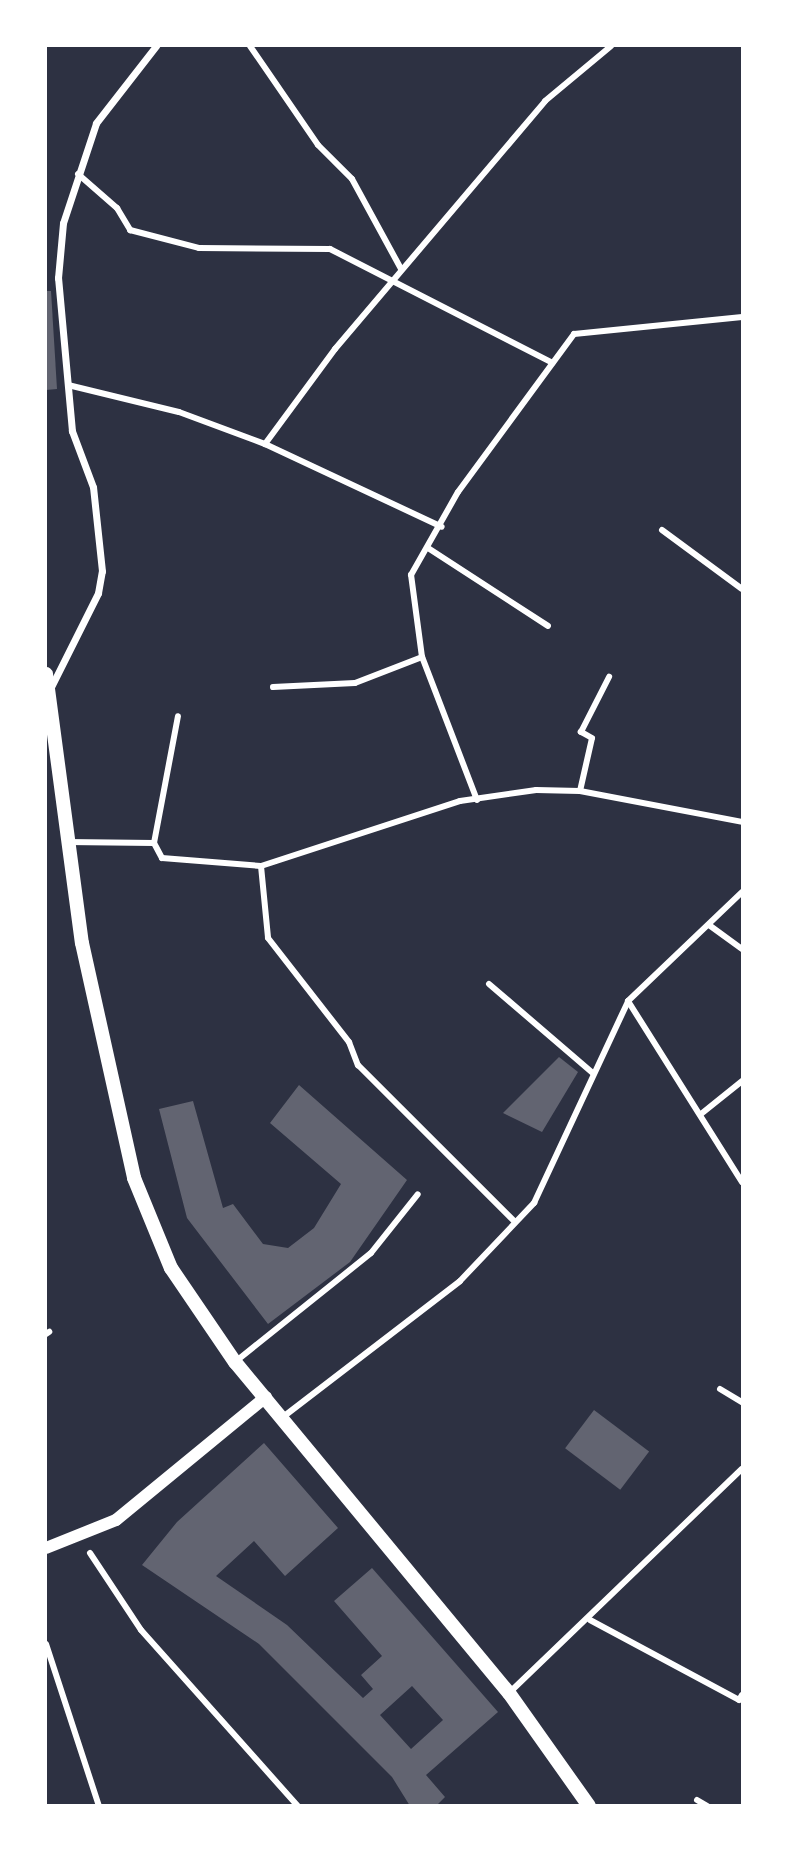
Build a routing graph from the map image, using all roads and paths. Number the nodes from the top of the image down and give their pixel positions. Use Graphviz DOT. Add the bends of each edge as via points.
graph roads {
  1 [pos="156,46"];
  2 [pos="250,46"];
  3 [pos="611,46"];
  4 [pos="78,174"];
  5 [pos="401,269"];
  6 [pos="391,284"];
  7 [pos="743,317"];
  8 [pos="553,363"];
  9 [pos="68,385"];
  10 [pos="265,444"];
  11 [pos="442,527"];
  12 [pos="662,530"];
  13 [pos="428,548"];
  14 [pos="743,589"];
  15 [pos="548,626"];
  16 [pos="422,657"];
  17 [pos="46,674"];
  18 [pos="609,677"];
  19 [pos="274,687"];
  20 [pos="50,690"];
  21 [pos="178,716"];
  22 [pos="580,791"];
  23 [pos="477,800"];
  24 [pos="743,822"];
  25 [pos="67,842"];
  26 [pos="154,843"];
  27 [pos="261,866"];
  28 [pos="743,892"];
  29 [pos="709,925"];
  30 [pos="743,949"];
  31 [pos="489,984"];
  32 [pos="628,1002"];
  33 [pos="593,1073"];
  34 [pos="743,1081"];
  35 [pos="701,1114"];
  36 [pos="743,1182"];
  37 [pos="418,1194"];
  38 [pos="516,1222"];
  39 [pos="235,1362"];
  40 [pos="720,1389"];
  41 [pos="267,1397"];
  42 [pos="743,1402"];
  43 [pos="283,1418"];
  44 [pos="743,1469"];
  45 [pos="46,1550"];
  46 [pos="90,1553"];
  47 [pos="590,1619"];
  48 [pos="46,1644"];
  49 [pos="509,1693"];
  50 [pos="743,1695"];
  51 [pos="696,1800"];
  52 [pos="99,1805"];
  53 [pos="298,1805"];
  54 [pos="589,1805"];
  55 [pos="707,1805"];
  1 -- 4 [label="street" via="96,123"];
  2 -- 5 [label="street" via="318,145 352,179"];
  3 -- 5 [label="street" via="545,101"];
  4 -- 6 [label="street" via="117,208 130,230 199,248 330,249"];
  4 -- 9 [label="street" via="63,223 58,278"];
  5 -- 6 [label="street"];
  6 -- 8 [label="street"];
  6 -- 10 [label="street"];
  7 -- 8 [label="street" via="574,334"];
  8 -- 11 [label="street" via="458,492"];
  9 -- 10 [label="street" via="179,412"];
  9 -- 20 [label="street" via="75,447 93,487 102,571 97,593"];
  10 -- 11 [label="street"];
  11 -- 13 [label="street"];
  12 -- 14 [label="street"];
  13 -- 15 [label="street"];
  13 -- 16 [label="street" via="411,575"];
  16 -- 19 [label="street" via="355,683"];
  16 -- 23 [label="street"];
  17 -- 20 [label="main road"];
  18 -- 22 [label="street" via="582,732 592,738"];
  20 -- 25 [label="main road"];
  21 -- 26 [label="street"];
  22 -- 23 [label="street" via="536,790"];
  22 -- 24 [label="street"];
  23 -- 27 [label="street"];
  25 -- 26 [label="street"];
  25 -- 39 [label="main road" via="82,943 134,1178 171,1268"];
  26 -- 27 [label="street" via="162,858"];
  27 -- 38 [label="street" via="268,938 349,1042 358,1065"];
  28 -- 29 [label="street"];
  29 -- 30 [label="street"];
  29 -- 32 [label="street"];
  31 -- 33 [label="street"];
  32 -- 33 [label="street"];
  32 -- 35 [label="street"];
  33 -- 38 [label="street" via="534,1203"];
  34 -- 35 [label="street"];
  35 -- 36 [label="street"];
  37 -- 39 [label="street" via="372,1253"];
  38 -- 43 [label="street" via="460,1280"];
  39 -- 41 [label="main road"];
  40 -- 42 [label="street"];
  41 -- 43 [label="main road"];
  41 -- 45 [label="street" via="116,1520"];
  43 -- 49 [label="main road"];
  44 -- 47 [label="street"];
  46 -- 53 [label="street" via="141,1630"];
  47 -- 49 [label="street"];
  47 -- 50 [label="street" via="738,1700"];
  48 -- 52 [label="street"];
  49 -- 54 [label="main road"];
  51 -- 55 [label="street"];
}
